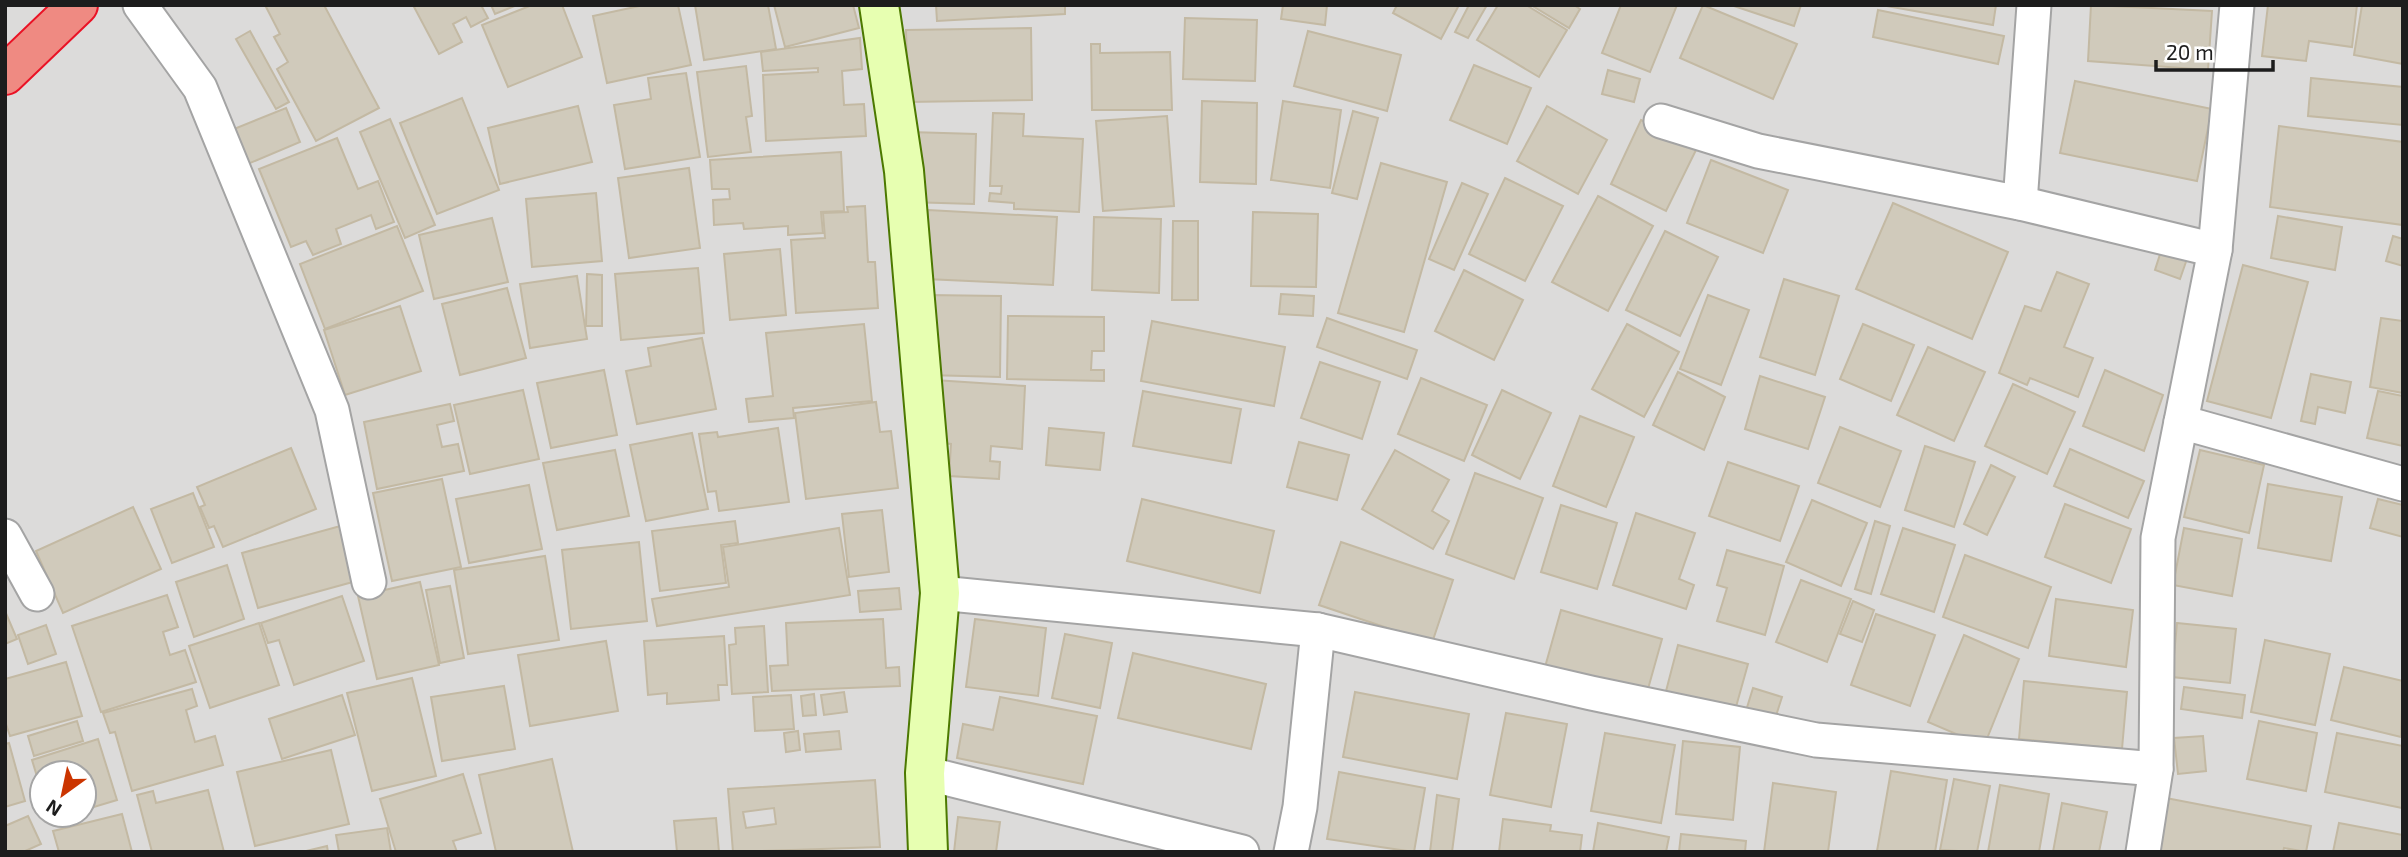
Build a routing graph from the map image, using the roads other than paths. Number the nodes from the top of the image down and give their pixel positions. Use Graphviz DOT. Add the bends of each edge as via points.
graph roads {
  1 [pos="78,5"];
  2 [pos="141,5"];
  3 [pos="879,5"];
  4 [pos="2034,5"];
  5 [pos="2237,5"];
  6 [pos="5,75"];
  7 [pos="1661,121"];
  8 [pos="2020,203"];
  9 [pos="2215,250"];
  10 [pos="2181,422"];
  11 [pos="2403,484"];
  12 [pos="5,536"];
  13 [pos="369,582"];
  14 [pos="940,593"];
  15 [pos="37,594"];
  16 [pos="1318,630"];
  17 [pos="2156,769"];
  18 [pos="925,773"];
  19 [pos="928,852"];
  20 [pos="1242,852"];
  21 [pos="1291,852"];
  22 [pos="2143,852"];
  1 -- 6 [label="highway"];
  2 -- 13 [label="street" via="200,88 332,411"];
  3 -- 14 [label="street" via="904,171"];
  4 -- 8 [label="street"];
  5 -- 9 [label="street"];
  7 -- 8 [label="street" via="1758,151"];
  8 -- 9 [label="street"];
  9 -- 10 [label="street"];
  10 -- 11 [label="street"];
  10 -- 17 [label="street" via="2158,538"];
  12 -- 15 [label="street"];
  14 -- 16 [label="street"];
  14 -- 18 [label="street"];
  16 -- 17 [label="street" via="1816,740"];
  16 -- 21 [label="street" via="1300,807"];
  17 -- 22 [label="street"];
  18 -- 19 [label="street"];
  18 -- 20 [label="street"];
}
